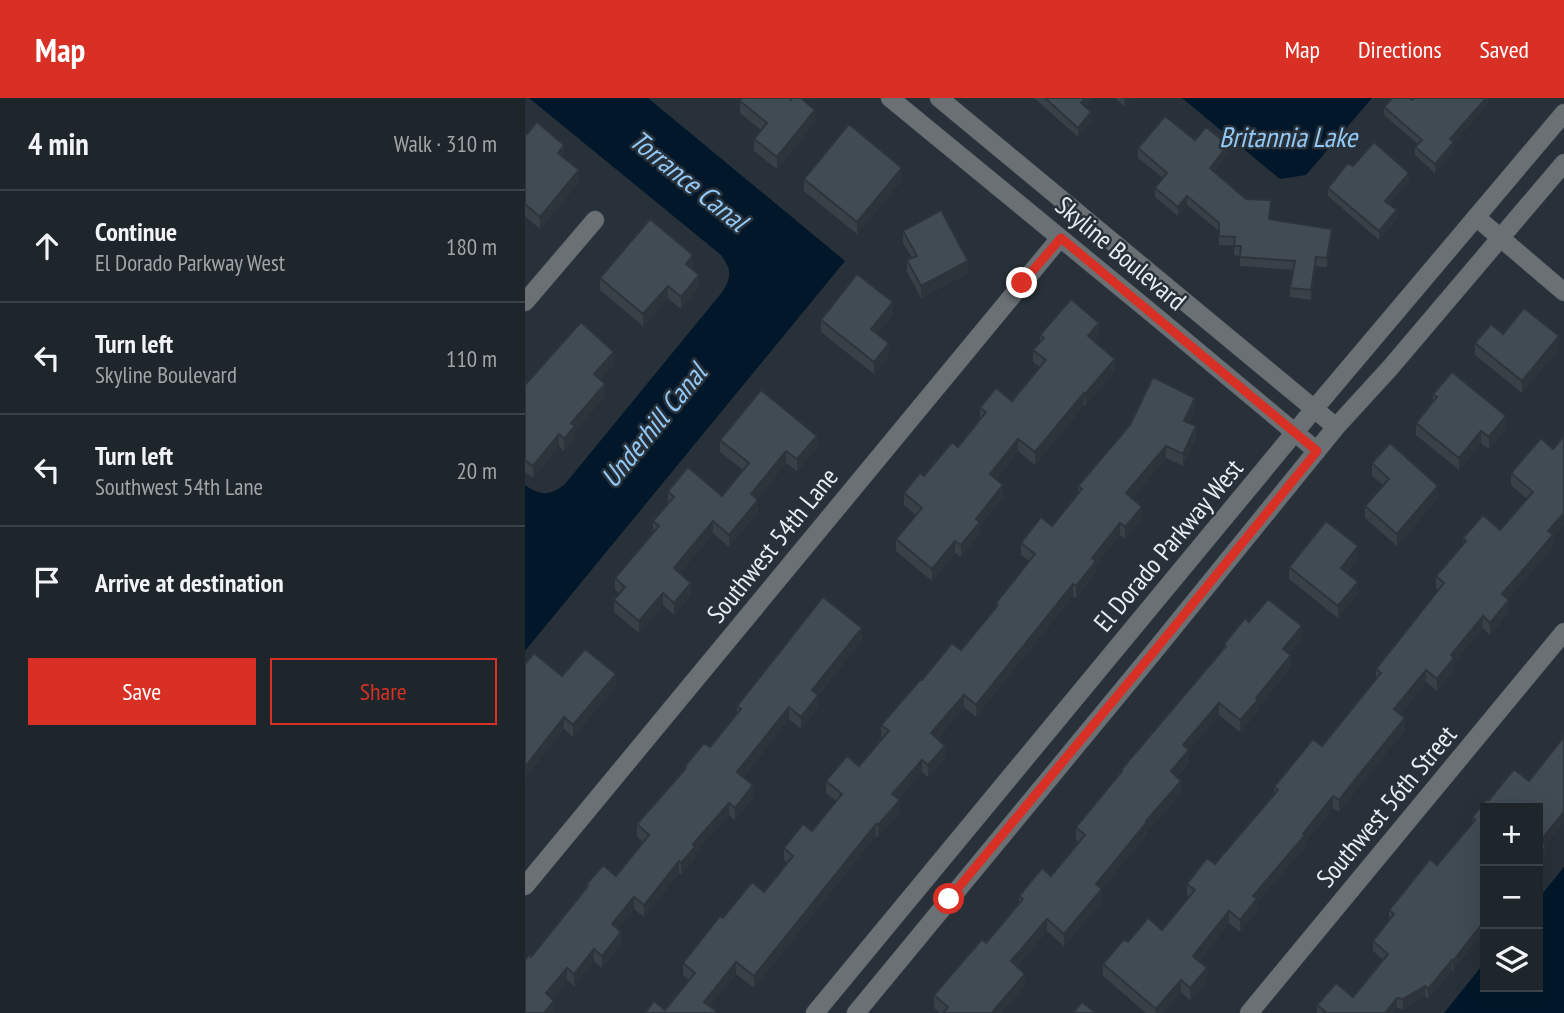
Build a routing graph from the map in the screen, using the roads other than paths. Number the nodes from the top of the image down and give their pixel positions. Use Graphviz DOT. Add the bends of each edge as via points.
graph roads {
  1 [pos="890,98"];
  2 [pos="939,98"];
  3 [pos="1564,113"];
  4 [pos="1564,163"];
  5 [pos="1080,214"];
  6 [pos="1476,217"];
  7 [pos="594,219"];
  8 [pos="1500,237"];
  9 [pos="1061,238"];
  10 [pos="1564,292"];
  11 [pos="527,296"];
  12 [pos="1315,408"];
  13 [pos="1336,427"];
  14 [pos="1294,433"];
  15 [pos="1317,451"];
  16 [pos="1564,632"];
  17 [pos="525,886"];
  18 [pos="815,1013"];
  19 [pos="856,1013"];
  20 [pos="1249,1013"];
  1 -- 9 [label="street, Skyline Boulevard"];
  2 -- 5 [label="street, Skyline Boulevard"];
  3 -- 6 [label="street, El Dorado Parkway West"];
  4 -- 8 [label="street, El Dorado Parkway West"];
  5 -- 9 [label="street, Southwest 54th Lane"];
  5 -- 12 [label="street, Skyline Boulevard"];
  6 -- 8 [label="street"];
  6 -- 12 [label="street, El Dorado Parkway West"];
  7 -- 11 [label="street"];
  8 -- 10 [label="street"];
  8 -- 13 [label="street, El Dorado Parkway West"];
  9 -- 14 [label="street, Skyline Boulevard"];
  9 -- 17 [label="street, Southwest 54th Lane"];
  12 -- 13 [label="street, Skyline Boulevard"];
  12 -- 14 [label="street, El Dorado Parkway West"];
  13 -- 15 [label="street, El Dorado Parkway West"];
  14 -- 15 [label="street, Skyline Boulevard"];
  14 -- 18 [label="street, El Dorado Parkway West"];
  15 -- 19 [label="street, El Dorado Parkway West"];
  16 -- 20 [label="street, Southwest 56th Street"];
}
